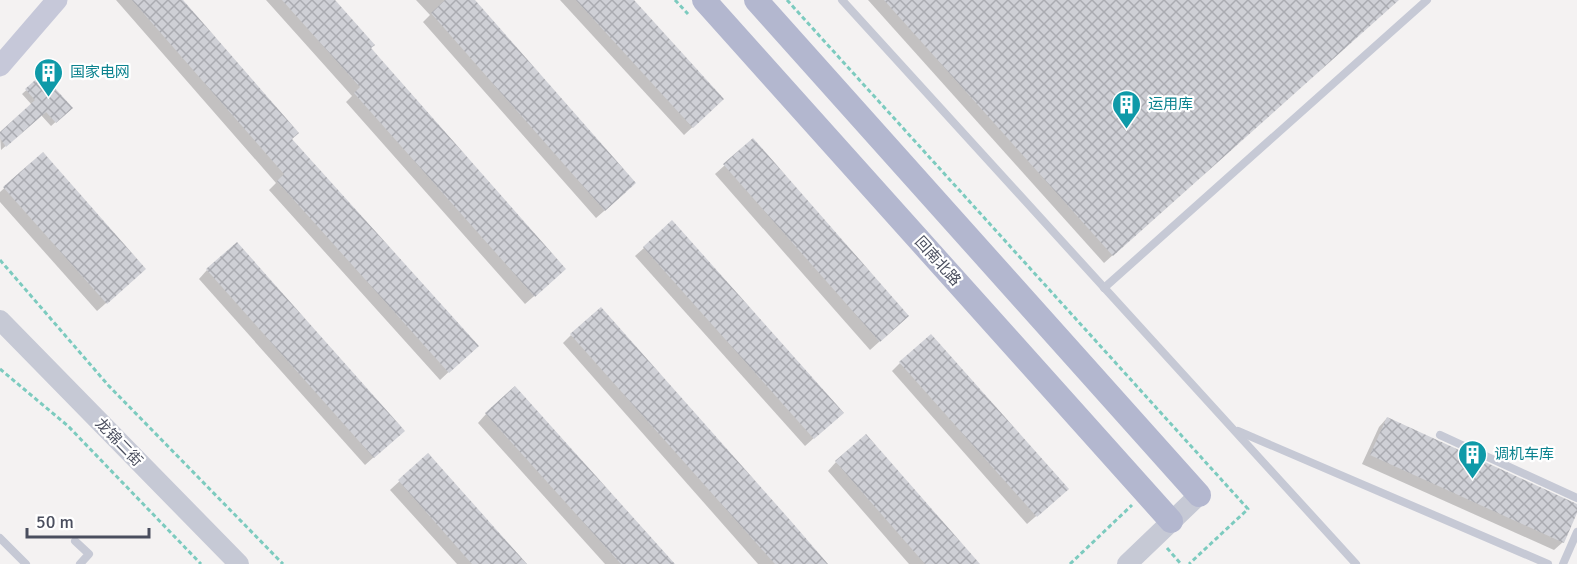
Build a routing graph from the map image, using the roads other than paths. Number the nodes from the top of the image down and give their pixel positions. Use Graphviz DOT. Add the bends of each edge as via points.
graph roads {
  1 [pos="57,0"];
  2 [pos="704,0"];
  3 [pos="756,0"];
  4 [pos="842,0"];
  5 [pos="1427,0"];
  6 [pos="0,66"];
  7 [pos="1104,288"];
  8 [pos="0,320"];
  9 [pos="1234,429"];
  10 [pos="1440,435"];
  11 [pos="1199,495"];
  12 [pos="1577,498"];
  13 [pos="1172,522"];
  14 [pos="1577,532"];
  15 [pos="0,538"];
  16 [pos="75,542"];
  17 [pos="26,564"];
  18 [pos="80,564"];
  19 [pos="239,564"];
  20 [pos="1127,564"];
  21 [pos="1356,564"];
  22 [pos="1548,564"];
  23 [pos="1563,564"];
  1 -- 6 [label="main road"];
  2 -- 13 [label="main road, 回南北路"];
  3 -- 11 [label="main road"];
  4 -- 7 [label="lane"];
  5 -- 7 [label="lane"];
  7 -- 9 [label="lane"];
  8 -- 19 [label="street, 龙锦二街"];
  9 -- 21 [label="lane"];
  9 -- 22 [label="lane"];
  10 -- 12 [label="lane"];
  11 -- 13 [label="street"];
  13 -- 20 [label="street"];
  14 -- 23 [label="lane"];
  15 -- 17 [label="lane"];
  16 -- 18 [label="lane" via="89,554"];
}
